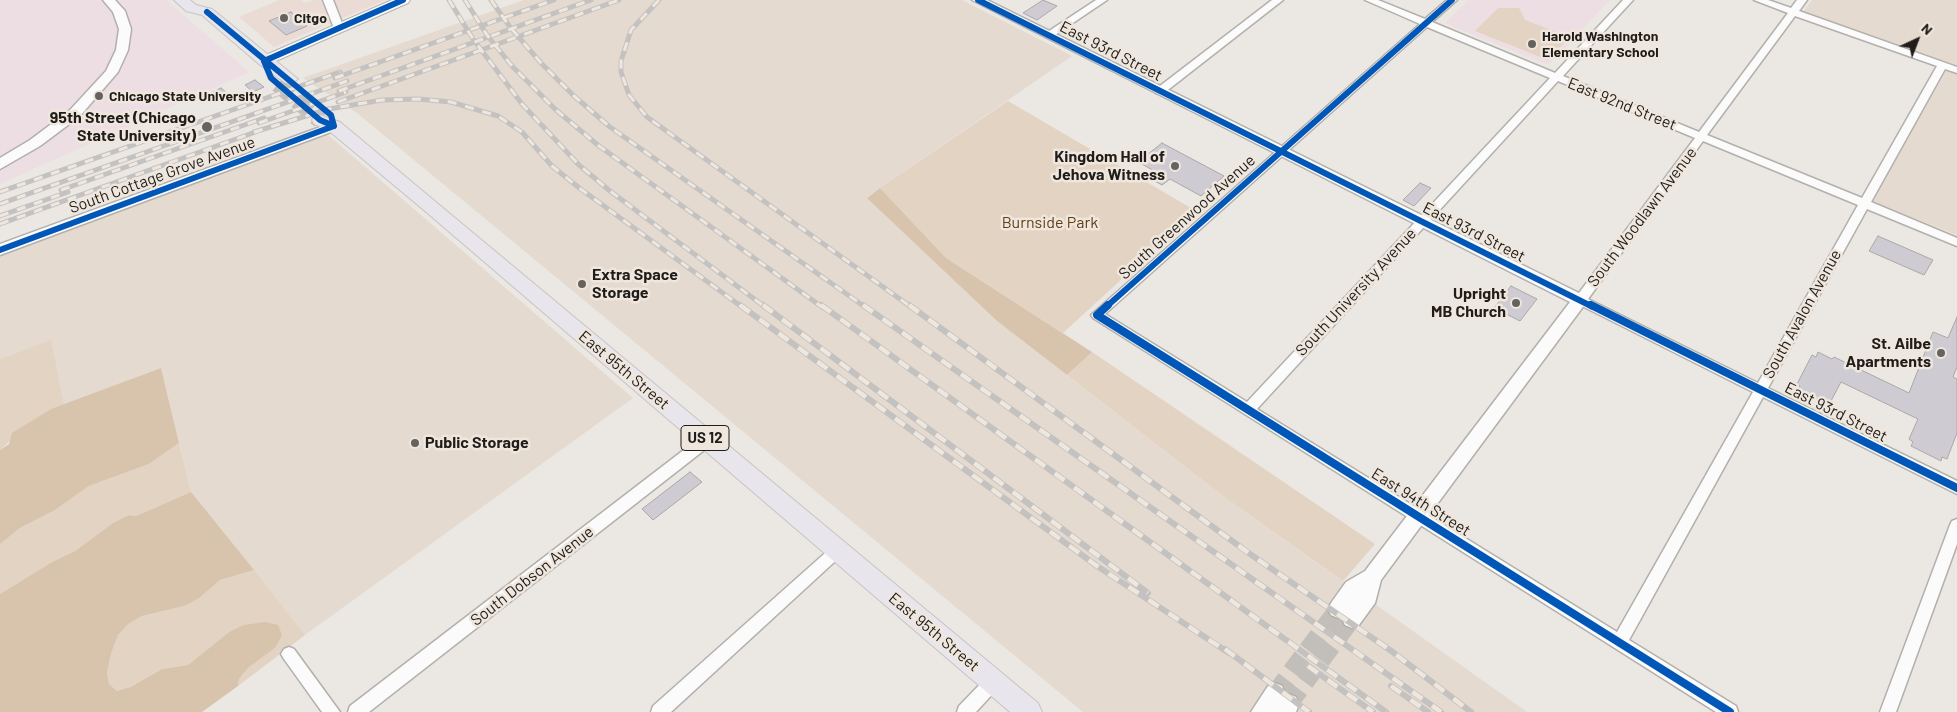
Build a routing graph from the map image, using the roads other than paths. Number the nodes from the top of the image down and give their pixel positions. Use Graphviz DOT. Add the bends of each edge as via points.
graph roads {
  1 [pos="109,0"];
  2 [pos="182,0"];
  3 [pos="328,0"];
  4 [pos="403,0"];
  5 [pos="978,0"];
  6 [pos="1102,0"];
  7 [pos="1278,0"];
  8 [pos="1370,0"];
  9 [pos="1452,0"];
  10 [pos="1628,0"];
  11 [pos="1759,0"];
  12 [pos="1802,0"];
  13 [pos="205,6"];
  14 [pos="1793,12"];
  15 [pos="1426,23"];
  16 [pos="339,28"];
  17 [pos="1049,35"];
  18 [pos="264,61"];
  19 [pos="1942,64"];
  20 [pos="1957,70"];
  21 [pos="1556,77"];
  22 [pos="284,81"];
  23 [pos="1160,90"];
  24 [pos="328,120"];
  25 [pos="1702,137"];
  26 [pos="1282,151"];
  27 [pos="0,164"];
  28 [pos="1864,204"];
  29 [pos="1422,221"];
  30 [pos="1957,242"];
  31 [pos="0,250"];
  32 [pos="1580,300"];
  33 [pos="1097,315"];
  34 [pos="1760,390"];
  35 [pos="1248,410"];
  36 [pos="707,440"];
  37 [pos="1957,488"];
  38 [pos="1418,516"];
  39 [pos="1957,525"];
  40 [pos="838,550"];
  41 [pos="1345,614"];
  42 [pos="1620,643"];
  43 [pos="289,654"];
  44 [pos="993,682"];
  45 [pos="1282,703"];
  46 [pos="332,712"];
  47 [pos="356,712"];
  48 [pos="659,712"];
  49 [pos="966,712"];
  50 [pos="1029,712"];
  51 [pos="1261,712"];
  52 [pos="1730,712"];
  53 [pos="1888,712"];
  1 -- 27 [label="street" via="119,11 125,29 122,50 112,72 75,113"];
  2 -- 13 [label="main road" via="191,8"];
  3 -- 16 [label="street"];
  4 -- 16 [label="main road"];
  5 -- 17 [label="street, East 93rd Street"];
  6 -- 17 [label="street"];
  7 -- 23 [label="street"];
  8 -- 15 [label="street, East 92nd Street"];
  9 -- 15 [label="street, South Greenwood Avenue"];
  10 -- 21 [label="street, South University Avenue"];
  11 -- 14 [label="street"];
  12 -- 14 [label="street, South Woodlawn Avenue"];
  13 -- 18 [label="main road"];
  14 -- 19 [label="street"];
  14 -- 25 [label="street, South Woodlawn Avenue"];
  15 -- 21 [label="street, East 92nd Street"];
  15 -- 26 [label="street, South Greenwood Avenue"];
  16 -- 18 [label="main road"];
  17 -- 23 [label="street, East 93rd Street"];
  18 -- 22 [label="main road" via="272,78"];
  19 -- 20 [label="street"];
  19 -- 28 [label="street, South Avalon Avenue"];
  21 -- 25 [label="street, East 92nd Street"];
  21 -- 29 [label="street, South University Avenue"];
  23 -- 26 [label="street, East 93rd Street"];
  24 -- 31 [label="street, South Cottage Grove Avenue"];
  24 -- 36 [label="main road, East 95th Street / US 12"];
  25 -- 28 [label="street, East 92nd Street"];
  25 -- 32 [label="street, South Woodlawn Avenue"];
  26 -- 29 [label="street, East 93rd Street"];
  26 -- 33 [label="street, South Greenwood Avenue"];
  28 -- 30 [label="street, East 92nd Street"];
  28 -- 34 [label="street, South Avalon Avenue"];
  29 -- 32 [label="street, East 93rd Street"];
  29 -- 35 [label="street, South University Avenue"];
  32 -- 34 [label="street, East 93rd Street"];
  32 -- 38 [label="street, South Woodlawn Avenue"];
  33 -- 35 [label="street, East 94th Street"];
  34 -- 37 [label="street, East 93rd Street"];
  34 -- 42 [label="street, South Avalon Avenue"];
  35 -- 38 [label="street, East 94th Street"];
  36 -- 40 [label="main road, East 95th Street / US 12"];
  36 -- 47 [label="street, South Dobson Avenue"];
  38 -- 41 [label="street, South Woodlawn Avenue" via="1372,577 1368,597"];
  38 -- 42 [label="street, East 94th Street"];
  39 -- 53 [label="street"];
  40 -- 44 [label="main road, East 95th Street / US 12"];
  40 -- 48 [label="street"];
  42 -- 52 [label="street, East 94th Street"];
  43 -- 46 [label="street"];
  44 -- 49 [label="street"];
  44 -- 50 [label="main road, East 95th Street / US 12"];
  45 -- 51 [label="street"];
}
